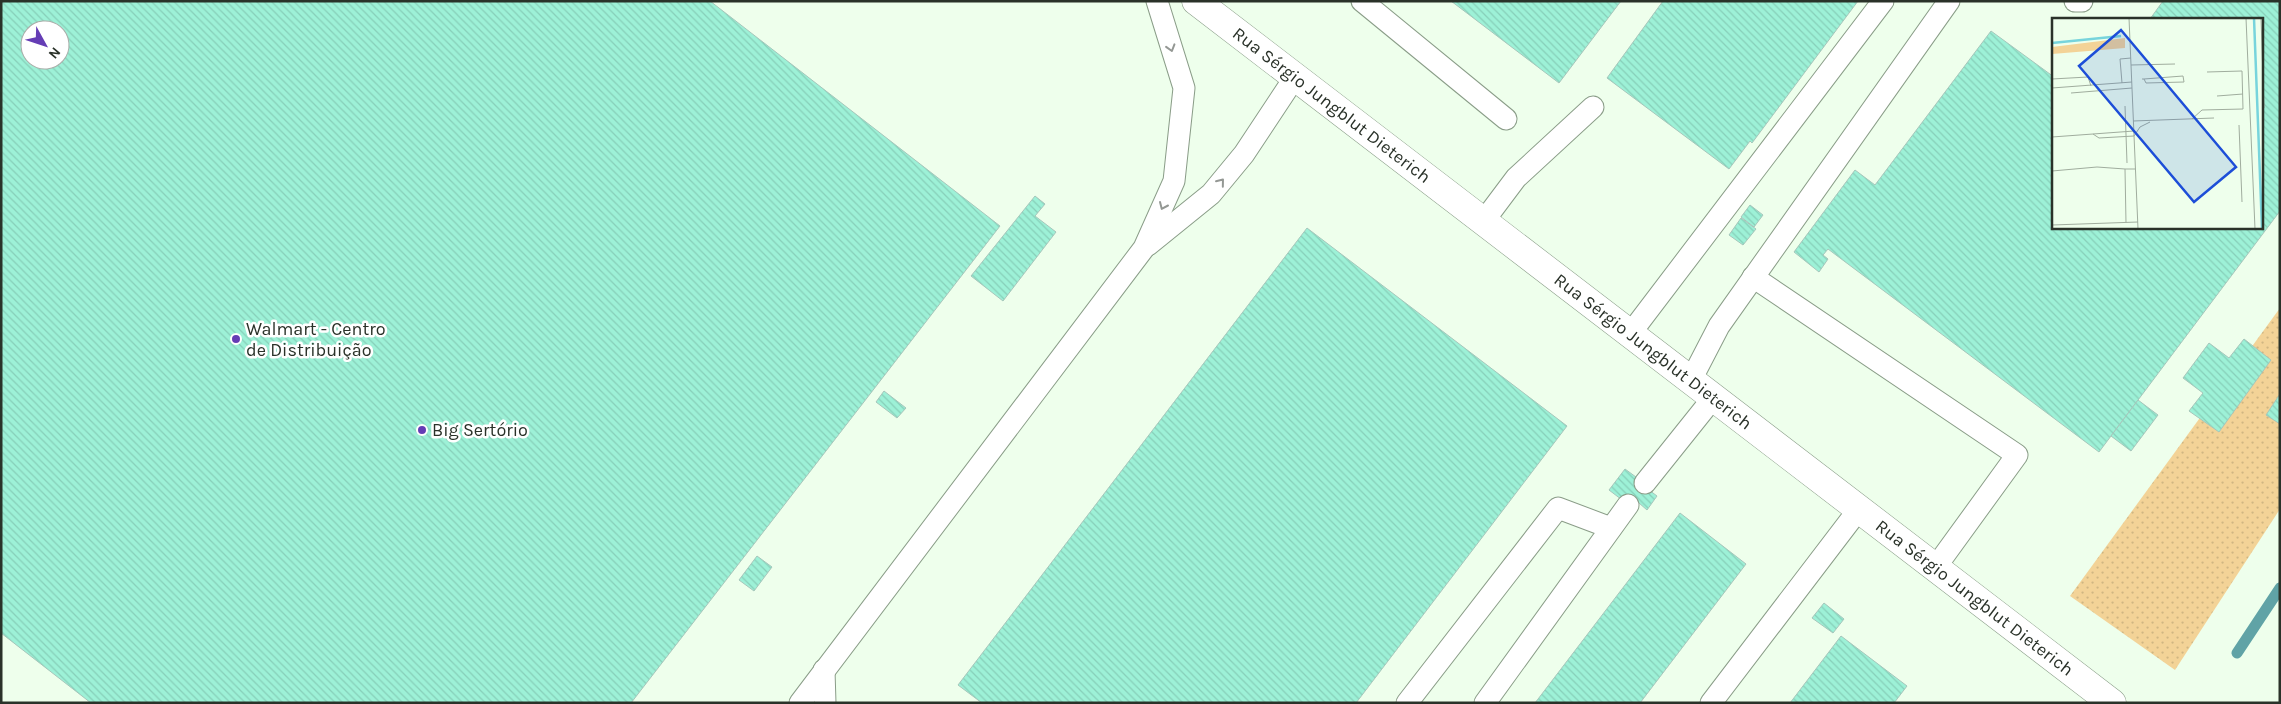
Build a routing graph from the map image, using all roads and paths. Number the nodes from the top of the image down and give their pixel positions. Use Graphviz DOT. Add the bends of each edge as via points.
graph roads {
  1 [pos="1157,1"];
  2 [pos="1196,1"];
  3 [pos="1362,1"];
  4 [pos="1884,1"];
  5 [pos="1949,1"];
  6 [pos="2075,1"];
  7 [pos="2082,1"];
  8 [pos="1295,77"];
  9 [pos="1593,107"];
  10 [pos="1506,119"];
  11 [pos="1483,222"];
  12 [pos="1144,248"];
  13 [pos="1753,278"];
  14 [pos="1630,334"];
  15 [pos="1691,380"];
  16 [pos="1713,398"];
  17 [pos="1645,484"];
  18 [pos="1628,505"];
  19 [pos="1859,509"];
  20 [pos="1612,528"];
  21 [pos="1935,568"];
  22 [pos="824,670"];
  23 [pos="800,703"];
  24 [pos="826,703"];
  25 [pos="1407,703"];
  26 [pos="1485,703"];
  27 [pos="1711,703"];
  28 [pos="2112,703"];
  1 -- 12 [label="lane, one-way" via="1184,88 1174,181"];
  2 -- 8 [label="street, Rua Sérgio Jungblut Dieterich"];
  3 -- 10 [label="lane"];
  4 -- 14 [label="lane"];
  5 -- 13 [label="lane"];
  6 -- 7 [label="lane"];
  8 -- 11 [label="street, Rua Sérgio Jungblut Dieterich"];
  12 -- 8 [label="lane, one-way" via="1211,194 1244,154"];
  9 -- 11 [label="lane" via="1516,178"];
  11 -- 14 [label="street, Rua Sérgio Jungblut Dieterich"];
  12 -- 22 [label="lane"];
  13 -- 15 [label="lane" via="1719,326"];
  13 -- 21 [label="lane" via="2016,455"];
  14 -- 15 [label="street, Rua Sérgio Jungblut Dieterich"];
  15 -- 16 [label="street, Rua Sérgio Jungblut Dieterich"];
  16 -- 17 [label="lane"];
  16 -- 19 [label="street, Rua Sérgio Jungblut Dieterich"];
  18 -- 20 [label="lane"];
  19 -- 21 [label="street, Rua Sérgio Jungblut Dieterich"];
  19 -- 27 [label="lane"];
  20 -- 25 [label="lane" via="1558,508"];
  20 -- 26 [label="lane"];
  21 -- 28 [label="street, Rua Sérgio Jungblut Dieterich"];
  22 -- 23 [label="lane"];
  22 -- 24 [label="lane"];
}
